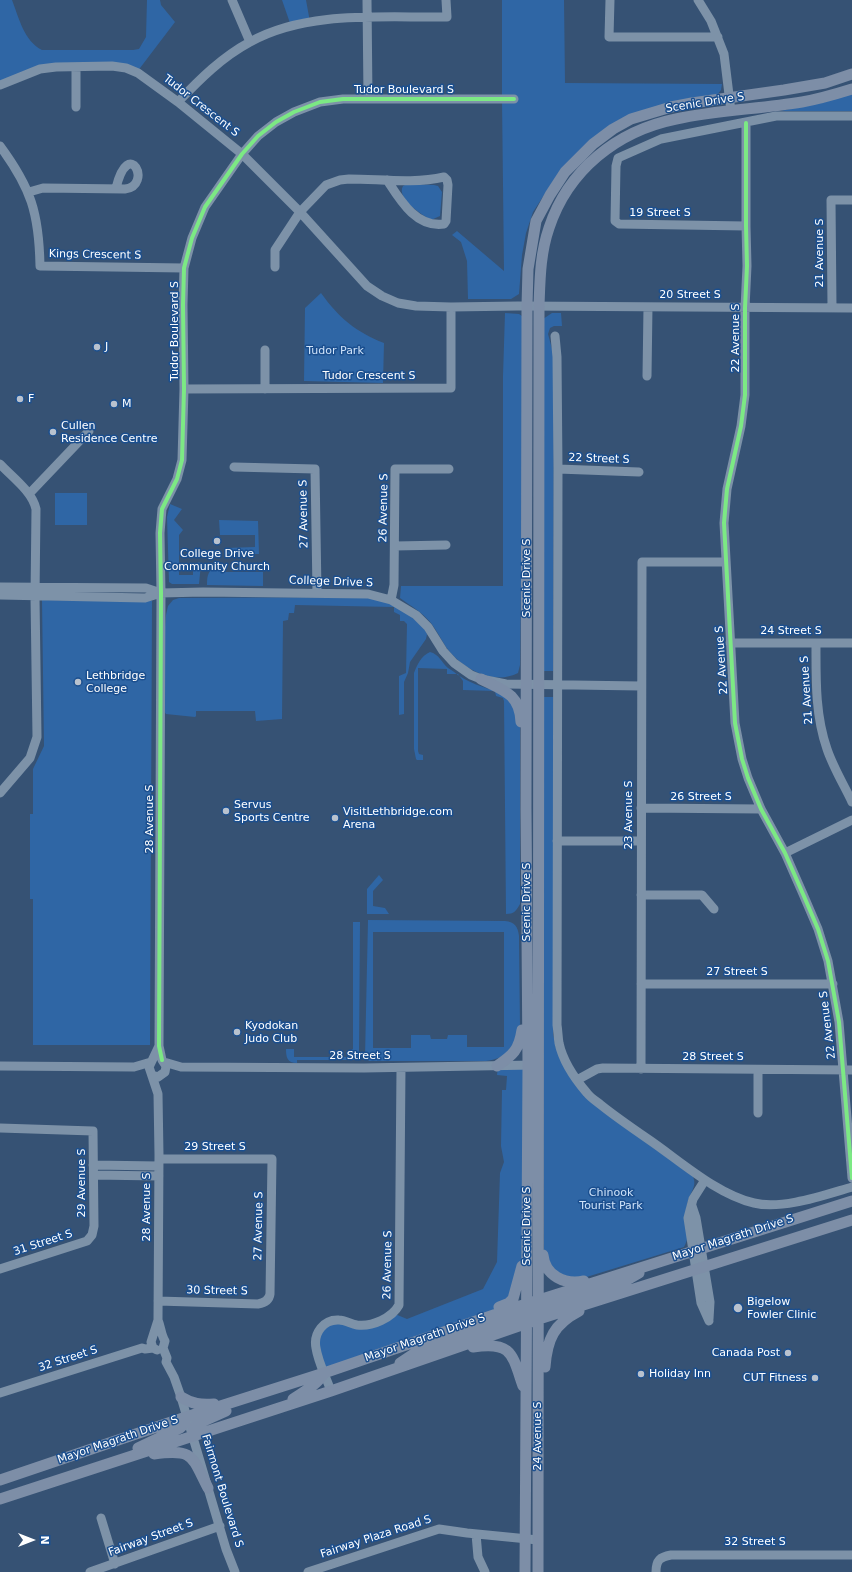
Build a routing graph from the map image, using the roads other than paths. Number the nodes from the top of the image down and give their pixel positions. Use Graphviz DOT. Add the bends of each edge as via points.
graph roads {
  1 [pos="232,0"];
  2 [pos="367,0"];
  3 [pos="446,0"];
  4 [pos="610,0"];
  5 [pos="698,0"];
  6 [pos="367,18"];
  7 [pos="718,37"];
  8 [pos="250,42"];
  9 [pos="76,67"];
  10 [pos="852,74"];
  11 [pos="0,85"];
  12 [pos="852,89"];
  13 [pos="368,98"];
  14 [pos="730,98"];
  15 [pos="514,99"];
  16 [pos="178,102"];
  17 [pos="76,107"];
  18 [pos="731,111"];
  19 [pos="852,116"];
  20 [pos="746,123"];
  21 [pos="0,146"];
  22 [pos="242,154"];
  23 [pos="387,180"];
  24 [pos="116,188"];
  25 [pos="28,192"];
  26 [pos="852,200"];
  27 [pos="300,212"];
  28 [pos="746,226"];
  29 [pos="275,267"];
  30 [pos="184,268"];
  31 [pos="527,306"];
  32 [pos="539,306"];
  33 [pos="648,307"];
  34 [pos="832,307"];
  35 [pos="451,308"];
  36 [pos="745,308"];
  37 [pos="852,308"];
  38 [pos="555,336"];
  39 [pos="265,350"];
  40 [pos="646,376"];
  41 [pos="265,388"];
  42 [pos="184,389"];
  43 [pos="90,431"];
  44 [pos="0,464"];
  45 [pos="234,467"];
  46 [pos="449,469"];
  47 [pos="558,469"];
  48 [pos="639,472"];
  49 [pos="29,494"];
  50 [pos="446,545"];
  51 [pos="395,546"];
  52 [pos="725,562"];
  53 [pos="0,587"];
  54 [pos="35,592"];
  55 [pos="317,592"];
  56 [pos="161,593"];
  57 [pos="0,595"];
  58 [pos="391,600"];
  59 [pos="852,642"];
  60 [pos="730,643"];
  61 [pos="816,643"];
  62 [pos="481,679"];
  63 [pos="527,684"];
  64 [pos="539,685"];
  65 [pos="558,685"];
  66 [pos="641,686"];
  67 [pos="0,793"];
  68 [pos="852,802"];
  69 [pos="641,808"];
  70 [pos="761,809"];
  71 [pos="526,810"];
  72 [pos="852,820"];
  73 [pos="557,840"];
  74 [pos="640,841"];
  75 [pos="784,853"];
  76 [pos="641,895"];
  77 [pos="714,909"];
  78 [pos="641,984"];
  79 [pos="832,984"];
  80 [pos="527,1010"];
  81 [pos="155,1065"];
  82 [pos="533,1065"];
  83 [pos="0,1066"];
  84 [pos="497,1066"];
  85 [pos="181,1067"];
  86 [pos="400,1068"];
  87 [pos="641,1069"];
  88 [pos="758,1070"];
  89 [pos="842,1070"];
  90 [pos="852,1070"];
  91 [pos="164,1073"];
  92 [pos="577,1080"];
  93 [pos="158,1094"];
  94 [pos="758,1113"];
  95 [pos="0,1128"];
  96 [pos="272,1159"];
  97 [pos="93,1165"];
  98 [pos="159,1167"];
  99 [pos="94,1175"];
  100 [pos="852,1178"];
  101 [pos="705,1180"];
  102 [pos="852,1187"];
  103 [pos="527,1196"];
  104 [pos="852,1201"];
  105 [pos="852,1220"];
  106 [pos="539,1226"];
  107 [pos="92,1235"];
  108 [pos="697,1250"];
  109 [pos="656,1263"];
  110 [pos="642,1268"];
  111 [pos="700,1268"];
  112 [pos="0,1269"];
  113 [pos="643,1286"];
  114 [pos="270,1294"];
  115 [pos="158,1301"];
  116 [pos="526,1308"];
  117 [pos="539,1310"];
  118 [pos="526,1323"];
  119 [pos="443,1332"];
  120 [pos="156,1344"];
  121 [pos="447,1351"];
  122 [pos="388,1371"];
  123 [pos="324,1373"];
  124 [pos="272,1390"];
  125 [pos="331,1391"];
  126 [pos="0,1393"];
  127 [pos="526,1396"];
  128 [pos="181,1397"];
  129 [pos="243,1399"];
  130 [pos="279,1408"];
  131 [pos="186,1417"];
  132 [pos="192,1436"];
  133 [pos="135,1455"];
  134 [pos="98,1467"];
  135 [pos="538,1475"];
  136 [pos="0,1480"];
  137 [pos="208,1488"];
  138 [pos="0,1499"];
  139 [pos="101,1518"];
  140 [pos="220,1526"];
  141 [pos="476,1534"];
  142 [pos="524,1539"];
  143 [pos="538,1540"];
  144 [pos="852,1554"];
  145 [pos="115,1564"];
  146 [pos="90,1572"];
  147 [pos="235,1572"];
  148 [pos="308,1572"];
  149 [pos="485,1572"];
  150 [pos="524,1572"];
  151 [pos="538,1572"];
  152 [pos="656,1572"];
  1 -- 8 [label="street"];
  2 -- 6 [label="street"];
  3 -- 6 [label="street" via="447,17"];
  4 -- 7 [label="street" via="609,37"];
  5 -- 7 [label="street"];
  6 -- 8 [label="street" via="329,19 307,23 288,27"];
  6 -- 13 [label="street"];
  7 -- 14 [label="street" via="726,59"];
  8 -- 16 [label="street" via="217,64"];
  9 -- 11 [label="street, Tudor Crescent S" via="40,69"];
  9 -- 16 [label="street, Tudor Crescent S" via="126,68 138,73"];
  9 -- 17 [label="street"];
  10 -- 14 [label="main road, Scenic Drive S" via="825,83"];
  12 -- 18 [label="main road, Scenic Drive S" via="804,102"];
  13 -- 15 [label="street, Tudor Boulevard S"];
  13 -- 22 [label="street, Tudor Boulevard S" via="320,102 294,112 266,128"];
  14 -- 18 [label="street"];
  14 -- 31 [label="main road, Scenic Drive S" via="692,103 631,119 593,144 565,172 536,221 528,269"];
  16 -- 22 [label="street, Tudor Crescent S"];
  18 -- 32 [label="main road, Scenic Drive S" via="676,119 639,130 624,137 595,158 575,179 548,229 541,265"];
  19 -- 20 [label="street" via="776,116"];
  20 -- 28 [label="street, 22 Avenue S"];
  20 -- 28 [label="street, 19 Street S" via="661,139 618,158 615,221 619,224"];
  21 -- 25 [label="street, Kings Crescent S" via="20,175"];
  22 -- 27 [label="street, Tudor Crescent S"];
  22 -- 30 [label="street, Tudor Boulevard S" via="205,208 192,238"];
  23 -- 23 [label="street" via="402,204 415,216 433,224 446,222 446,178"];
  23 -- 27 [label="street" via="349,179 332,183 321,189"];
  24 -- 25 [label="street" via="43,188"];
  25 -- 30 [label="street, Kings Crescent S" via="38,224 40,266"];
  26 -- 34 [label="street, 21 Avenue S" via="831,200"];
  27 -- 29 [label="street" via="275,250"];
  27 -- 35 [label="street, Tudor Crescent S" via="367,286 382,296 398,303"];
  28 -- 36 [label="street, 22 Avenue S"];
  30 -- 42 [label="street, Tudor Boulevard S"];
  31 -- 32 [label="street, 20 Street S"];
  31 -- 35 [label="street, Tudor Crescent S"];
  31 -- 63 [label="main road, Scenic Drive S"];
  32 -- 33 [label="street, 20 Street S"];
  32 -- 64 [label="main road, Scenic Drive S"];
  33 -- 36 [label="street, 20 Street S"];
  33 -- 40 [label="street"];
  34 -- 36 [label="street, 20 Street S"];
  34 -- 37 [label="street, 20 Street S"];
  35 -- 41 [label="street, Tudor Crescent S" via="451,388"];
  36 -- 52 [label="street, 22 Avenue S" via="745,395 727,489 724,523"];
  38 -- 47 [label="street"];
  39 -- 41 [label="street"];
  41 -- 42 [label="street, Tudor Crescent S"];
  42 -- 56 [label="street, Tudor Boulevard S" via="181,469 162,509 160,521"];
  43 -- 49 [label="street"];
  44 -- 49 [label="street"];
  45 -- 55 [label="street, 27 Avenue S" via="315,469"];
  46 -- 51 [label="street, 26 Avenue S" via="395,469"];
  47 -- 48 [label="street, 22 Street S"];
  47 -- 65 [label="street"];
  49 -- 54 [label="street" via="36,509"];
  50 -- 51 [label="street"];
  51 -- 58 [label="street, 26 Avenue S"];
  52 -- 60 [label="street, 22 Avenue S"];
  52 -- 66 [label="street, 23 Avenue S" via="642,562"];
  53 -- 54 [label="street, College Drive S"];
  54 -- 56 [label="street, College Drive S" via="146,588"];
  54 -- 57 [label="street, College Drive S"];
  54 -- 67 [label="street" via="37,738 30,758"];
  55 -- 56 [label="street, College Drive S"];
  55 -- 58 [label="street, College Drive S" via="368,594"];
  56 -- 81 [label="street, 28 Avenue S" via="159,1046"];
  58 -- 62 [label="street, College Drive S" via="416,615 428,627 454,663"];
  59 -- 61 [label="street, 24 Street S"];
  60 -- 61 [label="street, 24 Street S"];
  60 -- 70 [label="street, 22 Avenue S" via="738,739 748,778"];
  61 -- 68 [label="street, 21 Avenue S" via="819,716 827,749"];
  62 -- 63 [label="street, College Drive S" via="506,684"];
  62 -- 71 [label="main road" via="511,695 521,713"];
  63 -- 64 [label="street, College Drive S"];
  63 -- 71 [label="main road, Scenic Drive S"];
  64 -- 65 [label="street"];
  64 -- 82 [label="main road, Scenic Drive S"];
  65 -- 66 [label="street"];
  65 -- 73 [label="street"];
  66 -- 69 [label="street, 23 Avenue S"];
  69 -- 70 [label="street, 26 Street S"];
  69 -- 74 [label="street, 23 Avenue S"];
  70 -- 75 [label="street, 22 Avenue S"];
  71 -- 80 [label="main road, Scenic Drive S"];
  72 -- 75 [label="street"];
  73 -- 74 [label="street"];
  73 -- 92 [label="street" via="557,1025 563,1056"];
  74 -- 76 [label="street, 23 Avenue S"];
  75 -- 79 [label="street, 22 Avenue S" via="818,929"];
  76 -- 77 [label="street" via="702,895"];
  76 -- 78 [label="street, 23 Avenue S"];
  78 -- 79 [label="street, 27 Street S"];
  78 -- 87 [label="street, 23 Avenue S"];
  79 -- 89 [label="street, 22 Avenue S" via="839,1022"];
  80 -- 82 [label="main road, Scenic Drive S"];
  80 -- 84 [label="main road" via="518,1047"];
  81 -- 83 [label="street"];
  81 -- 85 [label="street"];
  81 -- 91 [label="street" via="166,1066"];
  81 -- 91 [label="street" via="158,1077"];
  81 -- 93 [label="street"];
  82 -- 84 [label="street, 28 Street S"];
  82 -- 103 [label="main road, Scenic Drive S"];
  82 -- 106 [label="main road, Scenic Drive S"];
  84 -- 86 [label="street, 28 Street S"];
  85 -- 86 [label="street, 28 Street S"];
  85 -- 91 [label="street"];
  86 -- 123 [label="street, 26 Avenue S" via="399,1305 386,1319 365,1325 341,1319 332,1320 319,1329 315,1346"];
  87 -- 88 [label="street, 28 Street S"];
  87 -- 92 [label="street, 28 Street S" via="597,1069"];
  88 -- 89 [label="street, 28 Street S"];
  88 -- 94 [label="street"];
  89 -- 90 [label="street, 28 Street S"];
  89 -- 100 [label="street, 22 Avenue S"];
  91 -- 93 [label="street"];
  92 -- 101 [label="street, Mayor Magrath Drive S" via="588,1095"];
  93 -- 98 [label="street, 28 Avenue S"];
  95 -- 97 [label="street, 29 Avenue S" via="93,1131"];
  96 -- 98 [label="street, 29 Street S"];
  96 -- 114 [label="street, 27 Avenue S"];
  97 -- 98 [label="street, 29 Street S"];
  97 -- 99 [label="street, 29 Avenue S"];
  98 -- 99 [label="street, 29 Street S"];
  98 -- 115 [label="street, 28 Avenue S"];
  99 -- 107 [label="street, 29 Avenue S"];
  101 -- 102 [label="street, Mayor Magrath Drive S" via="734,1197 774,1205"];
  101 -- 108 [label="street" via="692,1206 696,1218"];
  103 -- 116 [label="main road, Scenic Drive S"];
  103 -- 119 [label="main road" via="521,1268 513,1299"];
  104 -- 108 [label="main road, Mayor Magrath Drive S"];
  105 -- 111 [label="main road, Mayor Magrath Drive S"];
  106 -- 110 [label="main road" via="546,1267 550,1273 565,1282 582,1282"];
  106 -- 117 [label="main road, Scenic Drive S"];
  107 -- 112 [label="street, 31 Street S" via="87,1241"];
  108 -- 109 [label="main road, Mayor Magrath Drive S"];
  108 -- 111 [label="street"];
  109 -- 110 [label="main road, Mayor Magrath Drive S"];
  109 -- 117 [label="main road" via="620,1284"];
  110 -- 117 [label="main road, Mayor Magrath Drive S"];
  111 -- 113 [label="main road, Mayor Magrath Drive S"];
  113 -- 117 [label="main road, Mayor Magrath Drive S"];
  113 -- 135 [label="main road" via="582,1309 554,1331 548,1344 546,1358"];
  114 -- 115 [label="street, 30 Street S" via="268,1300 258,1304"];
  115 -- 120 [label="street, 28 Avenue S" via="160,1326"];
  116 -- 117 [label="main road" via="535,1306"];
  116 -- 118 [label="main road, 24 Avenue S"];
  116 -- 119 [label="main road, Mayor Magrath Drive S"];
  116 -- 122 [label="main road" via="415,1352"];
  117 -- 118 [label="main road"];
  117 -- 135 [label="main road, 24 Avenue S"];
  118 -- 121 [label="main road, Mayor Magrath Drive S"];
  118 -- 127 [label="main road, 24 Avenue S"];
  119 -- 123 [label="main road, Mayor Magrath Drive S"];
  120 -- 126 [label="street, 32 Street S"];
  120 -- 128 [label="street, 28 Avenue S" via="167,1358 166,1362"];
  121 -- 122 [label="main road, Mayor Magrath Drive S"];
  121 -- 127 [label="main road" via="488,1345 506,1350 513,1357"];
  122 -- 125 [label="main road, Mayor Magrath Drive S"];
  123 -- 124 [label="main road, Mayor Magrath Drive S"];
  123 -- 125 [label="street, 26 Avenue S"];
  123 -- 130 [label="main road" via="314,1386"];
  124 -- 129 [label="main road, Mayor Magrath Drive S"];
  124 -- 132 [label="main road" via="198,1424"];
  125 -- 130 [label="main road, Mayor Magrath Drive S"];
  127 -- 142 [label="main road, 24 Avenue S"];
  128 -- 129 [label="main road" via="194,1404 203,1405"];
  128 -- 131 [label="street, 28 Avenue S"];
  129 -- 131 [label="main road, Mayor Magrath Drive S"];
  130 -- 132 [label="main road, Mayor Magrath Drive S"];
  131 -- 132 [label="street, Fairmont Boulevard S"];
  131 -- 134 [label="main road" via="184,1424 178,1429"];
  131 -- 136 [label="main road, Mayor Magrath Drive S"];
  132 -- 133 [label="main road, Mayor Magrath Drive S"];
  132 -- 137 [label="street, Fairmont Boulevard S"];
  133 -- 134 [label="main road, Mayor Magrath Drive S"];
  133 -- 137 [label="main road" via="186,1453 191,1457"];
  134 -- 138 [label="main road, Mayor Magrath Drive S"];
  135 -- 143 [label="main road, 24 Avenue S"];
  137 -- 140 [label="street, Fairmont Boulevard S"];
  139 -- 145 [label="street"];
  140 -- 145 [label="street, Fairway Street S"];
  140 -- 147 [label="street, Fairmont Boulevard S"];
  141 -- 142 [label="street, Fairway Plaza Road S"];
  141 -- 148 [label="street, Fairway Plaza Road S" via="439,1529"];
  141 -- 149 [label="street" via="478,1557"];
  142 -- 143 [label="street, Fairway Plaza Road S"];
  142 -- 150 [label="main road, 24 Avenue S"];
  143 -- 151 [label="main road, 24 Avenue S"];
  144 -- 152 [label="street, 32 Street S" via="672,1555 663,1556 658,1560"];
  145 -- 146 [label="street, Fairway Street S"];
}
